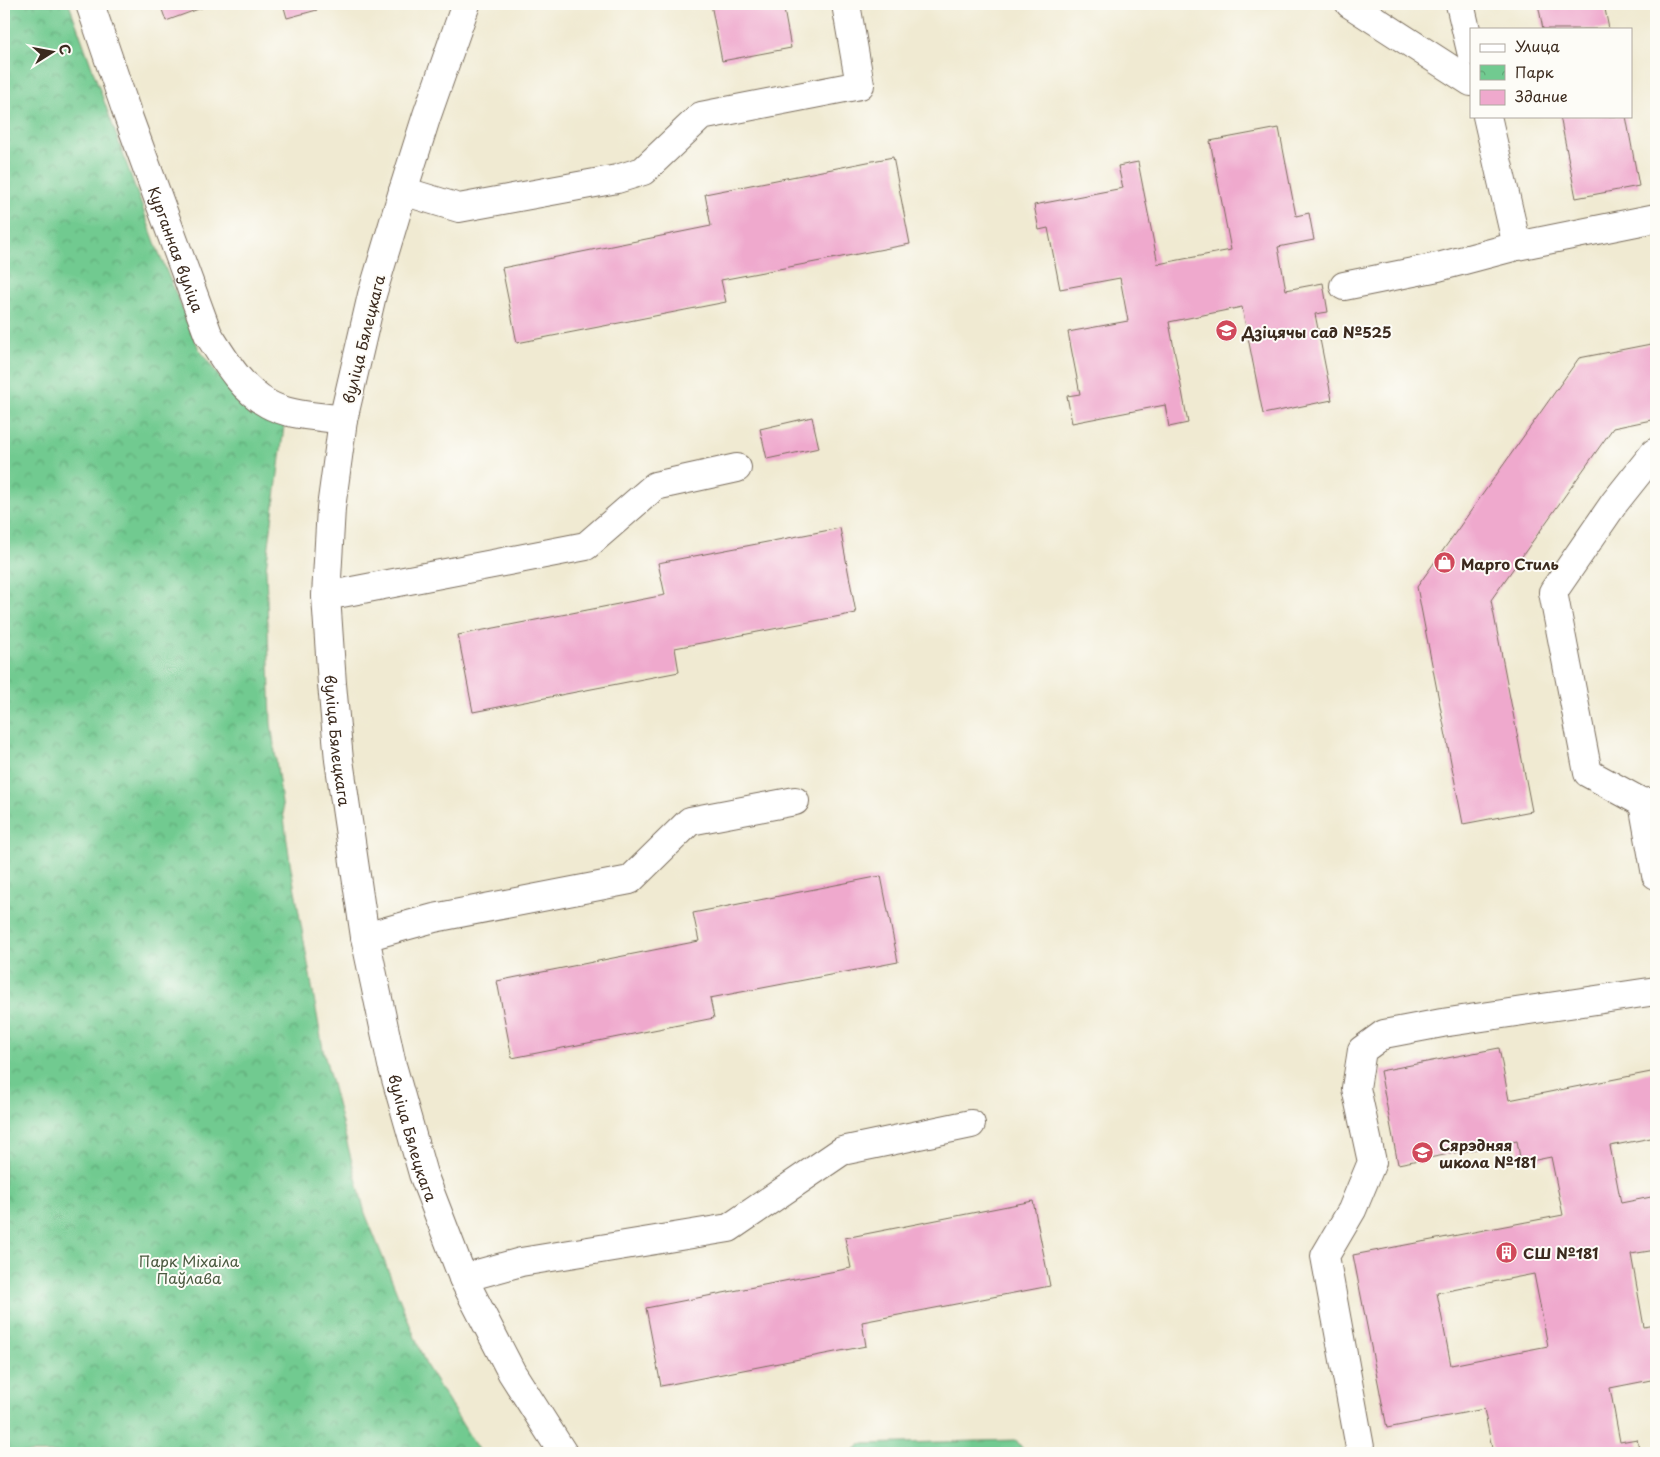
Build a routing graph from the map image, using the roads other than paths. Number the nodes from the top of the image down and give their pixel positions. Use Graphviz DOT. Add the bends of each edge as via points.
graph roads {
  1 [pos="90,4"];
  2 [pos="466,4"];
  3 [pos="846,4"];
  4 [pos="1350,4"];
  5 [pos="1460,4"];
  6 [pos="1470,47"];
  7 [pos="1470,81"];
  8 [pos="1487,118"];
  9 [pos="403,191"];
  10 [pos="1656,218"];
  11 [pos="1517,246"];
  12 [pos="1344,286"];
  13 [pos="343,420"];
  14 [pos="1656,453"];
  15 [pos="737,468"];
  16 [pos="326,596"];
  17 [pos="795,801"];
  18 [pos="1650,802"];
  19 [pos="1656,874"];
  20 [pos="365,937"];
  21 [pos="1656,991"];
  22 [pos="971,1124"];
  23 [pos="463,1278"];
  24 [pos="563,1453"];
  25 [pos="1360,1453"];
  1 -- 13 [label="street, Курганная вуліца" via="208,334 242,383 268,404 292,412"];
  2 -- 9 [label="street, вуліца Бялецкага"];
  3 -- 9 [label="street" via="860,84 701,116 643,171 617,179 459,208"];
  4 -- 7 [label="street"];
  5 -- 6 [label="street"];
  8 -- 11 [label="street"];
  9 -- 13 [label="street, вуліца Бялецкага" via="372,295"];
  10 -- 11 [label="street"];
  11 -- 12 [label="street" via="1438,267"];
  13 -- 16 [label="street, вуліца Бялецкага" via="331,508"];
  14 -- 18 [label="street" via="1615,502 1553,592 1588,773"];
  15 -- 16 [label="street" via="655,486 586,546"];
  16 -- 20 [label="street, вуліца Бялецкага" via="339,760"];
  17 -- 20 [label="street" via="690,821 630,880 434,918"];
  18 -- 19 [label="street"];
  20 -- 23 [label="street, вуліца Бялецкага" via="392,1066 420,1164"];
  21 -- 25 [label="street" via="1384,1034 1362,1050 1356,1088 1372,1162 1352,1210 1326,1256"];
  22 -- 23 [label="street" via="842,1151 729,1228 521,1262"];
  23 -- 24 [label="street, вуліца Бялецкага" via="512,1373"];
}
